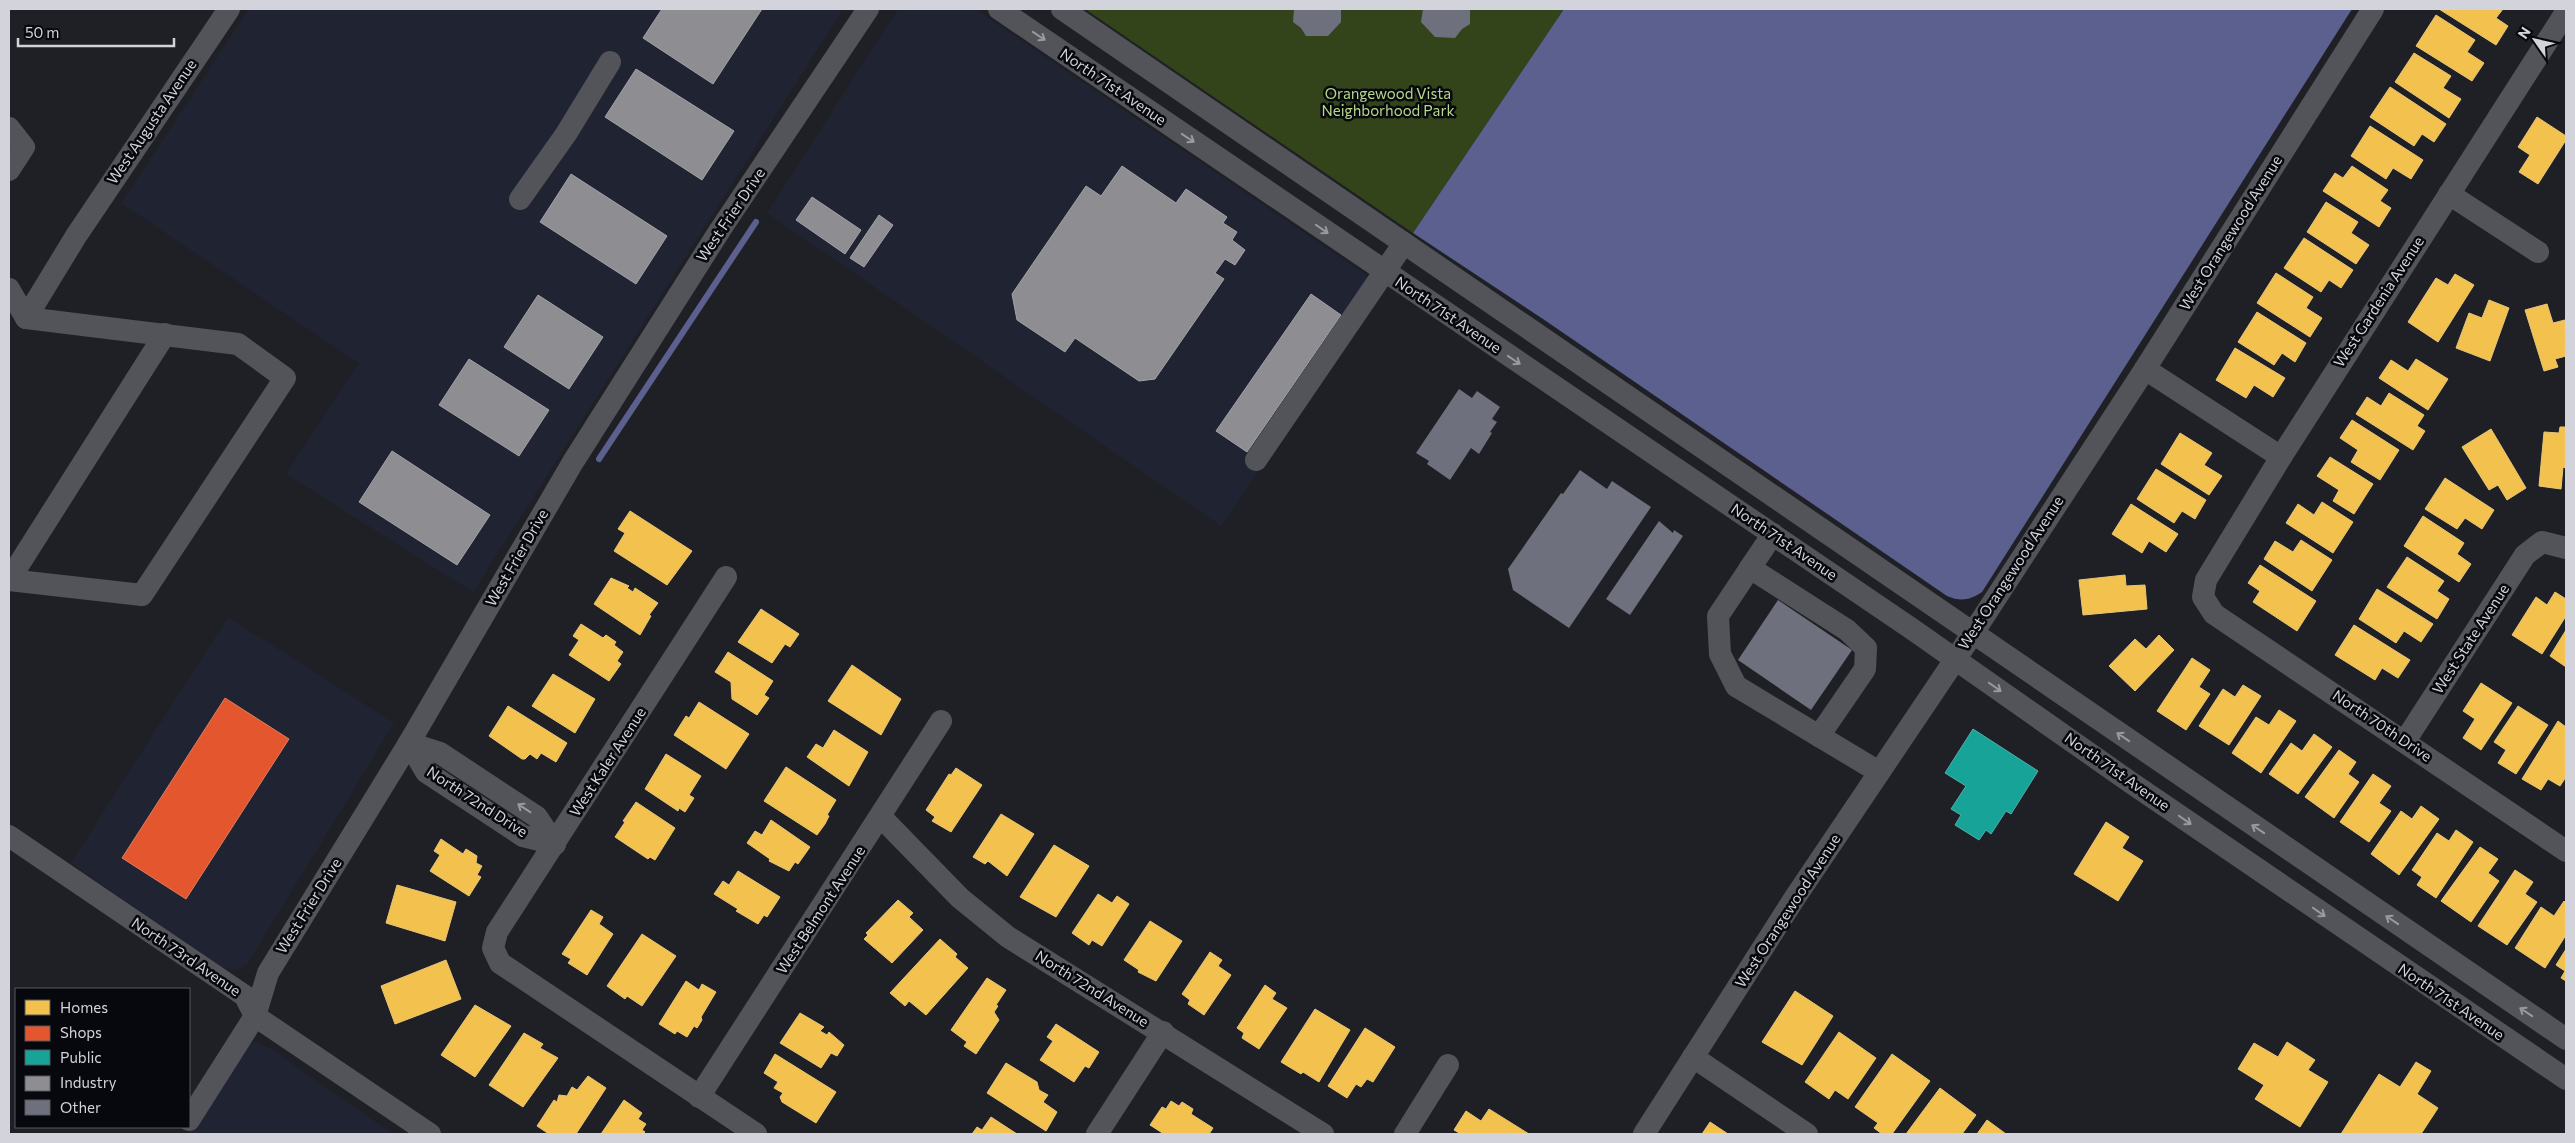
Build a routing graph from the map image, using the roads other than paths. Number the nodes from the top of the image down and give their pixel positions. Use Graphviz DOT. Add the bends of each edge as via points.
graph roads {
  1 [pos="229,9"];
  2 [pos="868,9"];
  3 [pos="998,9"];
  4 [pos="1062,9"];
  5 [pos="2373,9"];
  6 [pos="2566,12"];
  7 [pos="610,62"];
  8 [pos="1162,78"];
  9 [pos="1142,106"];
  10 [pos="9,128"];
  11 [pos="9,170"];
  12 [pos="2449,194"];
  13 [pos="520,200"];
  14 [pos="1404,243"];
  15 [pos="2538,252"];
  16 [pos="1385,272"];
  17 [pos="9,289"];
  18 [pos="26,318"];
  19 [pos="165,334"];
  20 [pos="2145,369"];
  21 [pos="2281,456"];
  22 [pos="1256,460"];
  23 [pos="1773,534"];
  24 [pos="2566,548"];
  25 [pos="1750,568"];
  26 [pos="726,577"];
  27 [pos="9,580"];
  28 [pos="2203,597"];
  29 [pos="1972,633"];
  30 [pos="1955,659"];
  31 [pos="941,721"];
  32 [pos="1819,736"];
  33 [pos="2404,741"];
  34 [pos="408,744"];
  35 [pos="1879,772"];
  36 [pos="881,817"];
  37 [pos="9,836"];
  38 [pos="555,844"];
  39 [pos="2566,851"];
  40 [pos="2448,958"];
  41 [pos="2428,987"];
  42 [pos="255,1016"];
  43 [pos="1162,1032"];
  44 [pos="2566,1039"];
  45 [pos="1693,1057"];
  46 [pos="1448,1066"];
  47 [pos="2566,1079"];
  48 [pos="699,1097"];
  49 [pos="190,1118"];
  50 [pos="430,1134"];
  51 [pos="756,1134"];
  52 [pos="1097,1134"];
  53 [pos="1324,1134"];
  54 [pos="1405,1134"];
  55 [pos="1644,1134"];
  56 [pos="1807,1134"];
  1 -- 18 [label="street, West Augusta Avenue" via="76,236"];
  2 -- 34 [label="street, West Frier Drive" via="720,230 573,462"];
  3 -- 9 [label="street, North 71st Avenue, one-way"];
  4 -- 8 [label="street, North 71st Avenue"];
  5 -- 20 [label="street, West Orangewood Avenue"];
  6 -- 12 [label="street, West Gardenia Avenue"];
  7 -- 13 [label="street"];
  8 -- 9 [label="street"];
  8 -- 14 [label="street, North 71st Avenue"];
  9 -- 16 [label="street, North 71st Avenue, one-way"];
  10 -- 11 [label="street" via="24,147"];
  12 -- 15 [label="street"];
  12 -- 21 [label="street, West Gardenia Avenue"];
  14 -- 16 [label="street"];
  14 -- 29 [label="street, North 71st Avenue"];
  16 -- 22 [label="street"];
  16 -- 23 [label="street, North 71st Avenue, one-way"];
  17 -- 18 [label="street"];
  18 -- 19 [label="street"];
  19 -- 27 [label="street"];
  19 -- 27 [label="street" via="238,344 285,378 142,594"];
  20 -- 21 [label="street"];
  20 -- 29 [label="street, West Orangewood Avenue"];
  21 -- 28 [label="street, West Gardenia Avenue" via="2206,580"];
  23 -- 25 [label="street"];
  23 -- 30 [label="street, North 71st Avenue"];
  24 -- 33 [label="street, West State Avenue" via="2542,542 2525,555"];
  25 -- 32 [label="street" via="1718,616 1720,654 1736,686"];
  25 -- 32 [label="street" via="1847,630 1866,648 1865,669"];
  26 -- 38 [label="street, West Kaler Avenue"];
  28 -- 33 [label="street, North 70th Drive" via="2214,614"];
  29 -- 30 [label="street, West Orangewood Avenue"];
  40 -- 29 [label="street, North 71st Avenue, one-way"];
  30 -- 35 [label="street, West Orangewood Avenue"];
  30 -- 41 [label="street, North 71st Avenue, one-way"];
  31 -- 36 [label="street, West Belmont Avenue"];
  32 -- 35 [label="street"];
  33 -- 39 [label="street, North 70th Drive"];
  34 -- 38 [label="street, North 72nd Drive" via="426,772 523,836"];
  34 -- 42 [label="street, West Frier Drive" via="268,973"];
  35 -- 45 [label="street, West Orangewood Avenue"];
  36 -- 43 [label="street, North 72nd Avenue" via="938,877 984,919"];
  36 -- 48 [label="street, West Belmont Avenue"];
  37 -- 42 [label="street, North 73rd Avenue" via="245,996"];
  38 -- 48 [label="street, West Kaler Avenue" via="496,932 492,948 500,963"];
  40 -- 41 [label="street"];
  44 -- 40 [label="street, North 71st Avenue, one-way"];
  41 -- 47 [label="street, North 71st Avenue"];
  42 -- 49 [label="street, West Frier Drive"];
  42 -- 50 [label="street, North 73rd Avenue"];
  43 -- 52 [label="street"];
  43 -- 53 [label="street, North 72nd Avenue"];
  45 -- 55 [label="street, West Orangewood Avenue"];
  45 -- 56 [label="street"];
  46 -- 54 [label="street"];
  48 -- 51 [label="street"];
}
